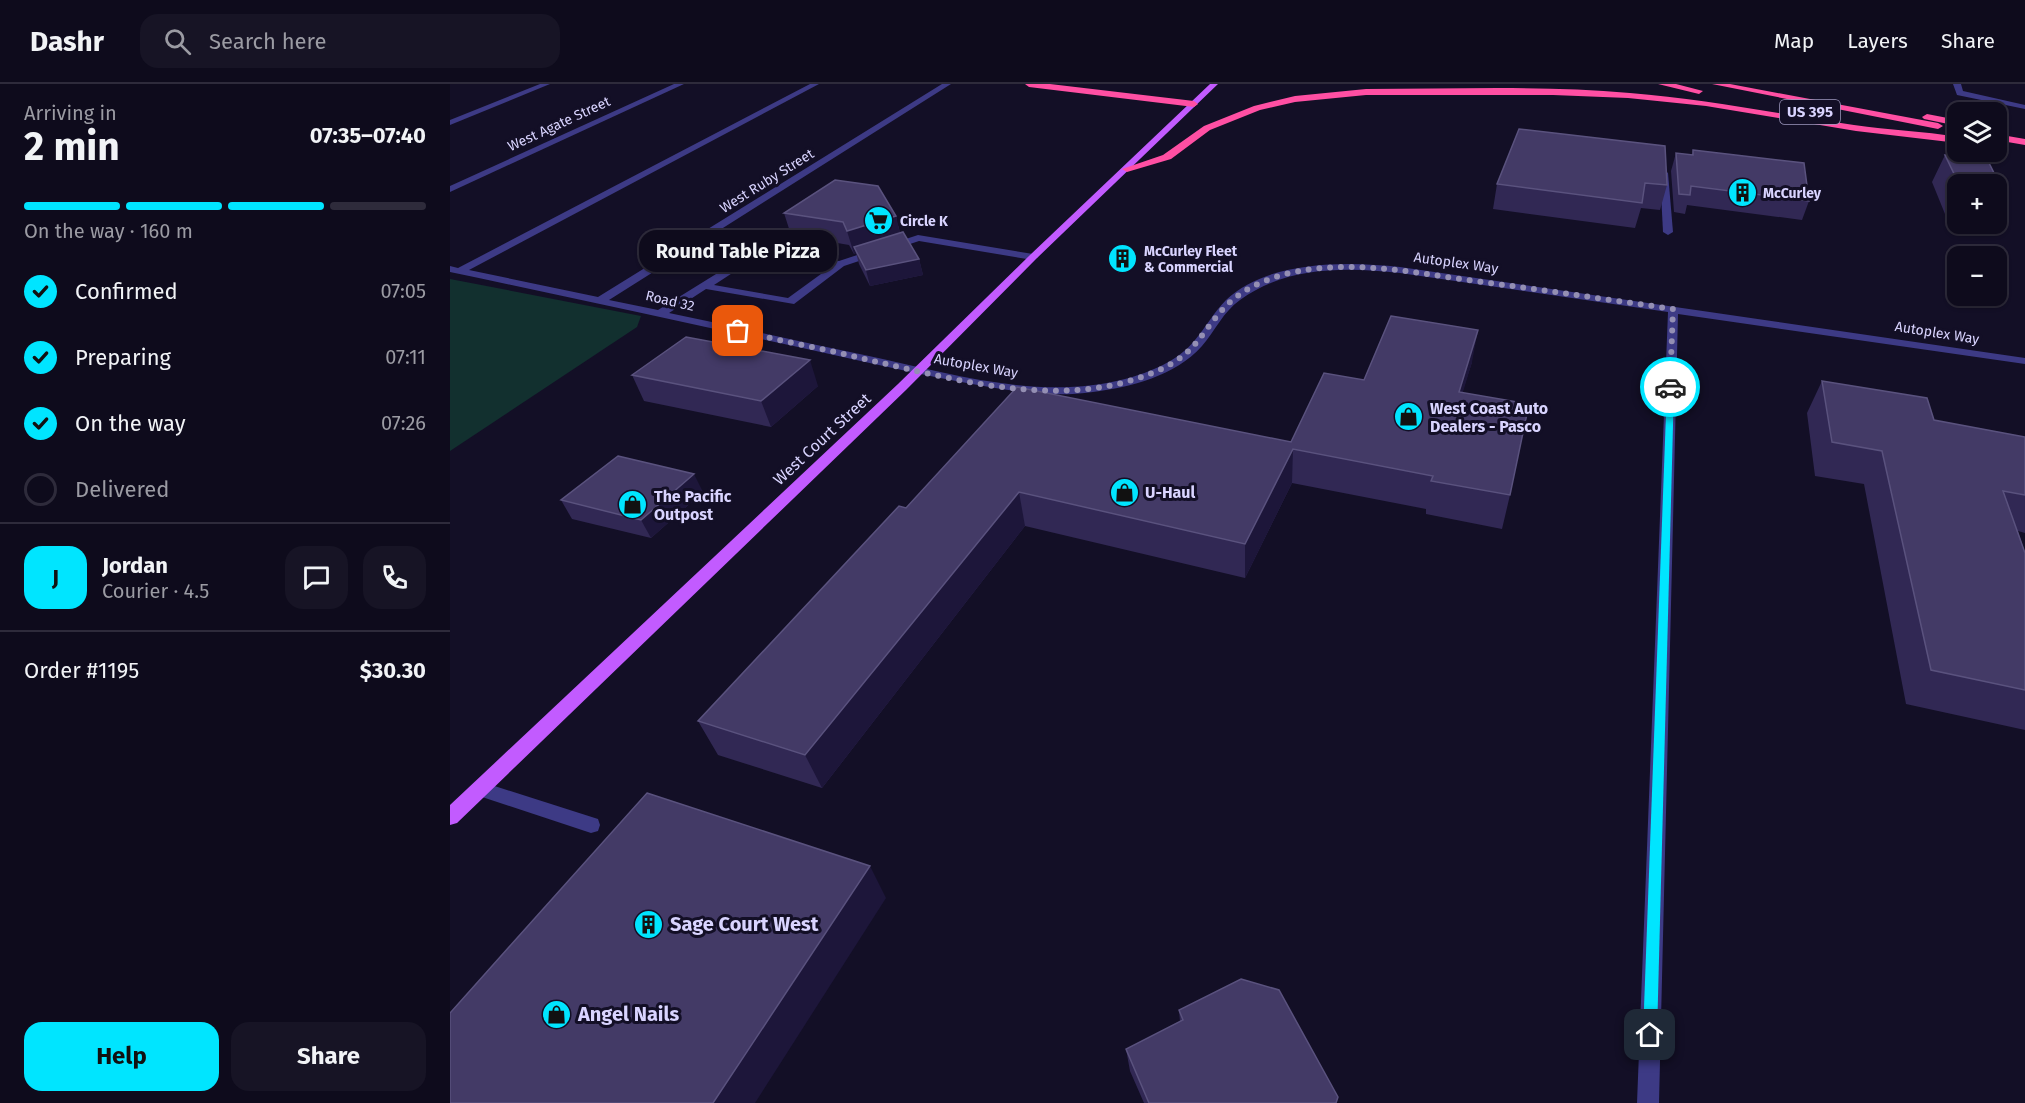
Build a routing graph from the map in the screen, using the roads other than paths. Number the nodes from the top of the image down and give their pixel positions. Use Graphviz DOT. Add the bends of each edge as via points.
graph roads {
  1 [pos="546,84"];
  2 [pos="680,84"];
  3 [pos="815,84"];
  4 [pos="947,84"];
  5 [pos="1029,84"];
  6 [pos="1214,84"];
  7 [pos="1662,84"];
  8 [pos="1716,84"];
  9 [pos="1770,84"];
  10 [pos="1957,84"];
  11 [pos="1194,104"];
  12 [pos="2025,108"];
  13 [pos="1947,121"];
  14 [pos="450,123"];
  15 [pos="1947,127"];
  16 [pos="1932,136"];
  17 [pos="1947,138"];
  18 [pos="2007,149"];
  19 [pos="2025,153"];
  20 [pos="1664,163"];
  21 [pos="1127,169"];
  22 [pos="450,189"];
  23 [pos="1668,232"];
  24 [pos="1033,257"];
  25 [pos="840,264"];
  26 [pos="455,270"];
  27 [pos="705,286"];
  28 [pos="601,300"];
  29 [pos="1673,309"];
  30 [pos="660,314"];
  31 [pos="2025,361"];
  32 [pos="919,371"];
  33 [pos="479,789"];
  34 [pos="450,816"];
  35 [pos="591,825"];
  36 [pos="1648,1103"];
  1 -- 14 [label="street"];
  2 -- 22 [label="street, West Agate Street"];
  3 -- 26 [label="street"];
  4 -- 28 [label="street, West Ruby Street"];
  5 -- 11 [label="highway"];
  6 -- 11 [label="main road, West Court Street"];
  7 -- 16 [label="highway, US 395"];
  8 -- 15 [label="highway, US 395"];
  9 -- 13 [label="highway"];
  10 -- 12 [label="street" via="1960,93"];
  11 -- 21 [label="main road, West Court Street"];
  16 -- 17 [label="highway, US 395"];
  16 -- 21 [label="highway" via="1628,95 1366,92 1295,99 1257,108 1208,128 1167,157"];
  18 -- 19 [label="highway"];
  20 -- 23 [label="street"];
  21 -- 24 [label="main road, West Court Street"];
  24 -- 25 [label="street" via="918,238"];
  24 -- 32 [label="main road, West Court Street"];
  25 -- 27 [label="street" via="761,250"];
  25 -- 27 [label="street" via="790,302"];
  26 -- 28 [label="street, Road 32"];
  27 -- 30 [label="street"];
  28 -- 30 [label="street, Road 32"];
  29 -- 31 [label="street, Autoplex Way"];
  29 -- 32 [label="street, Autoplex Way" via="1383,268 1333,267 1303,270 1254,286 1227,304 1196,346 1182,358 1126,382 1059,392"];
  29 -- 36 [label="street"];
  30 -- 32 [label="street, Road 32"];
  32 -- 33 [label="main road, West Court Street"];
  33 -- 34 [label="main road, West Court Street"];
  33 -- 35 [label="street"];
}
